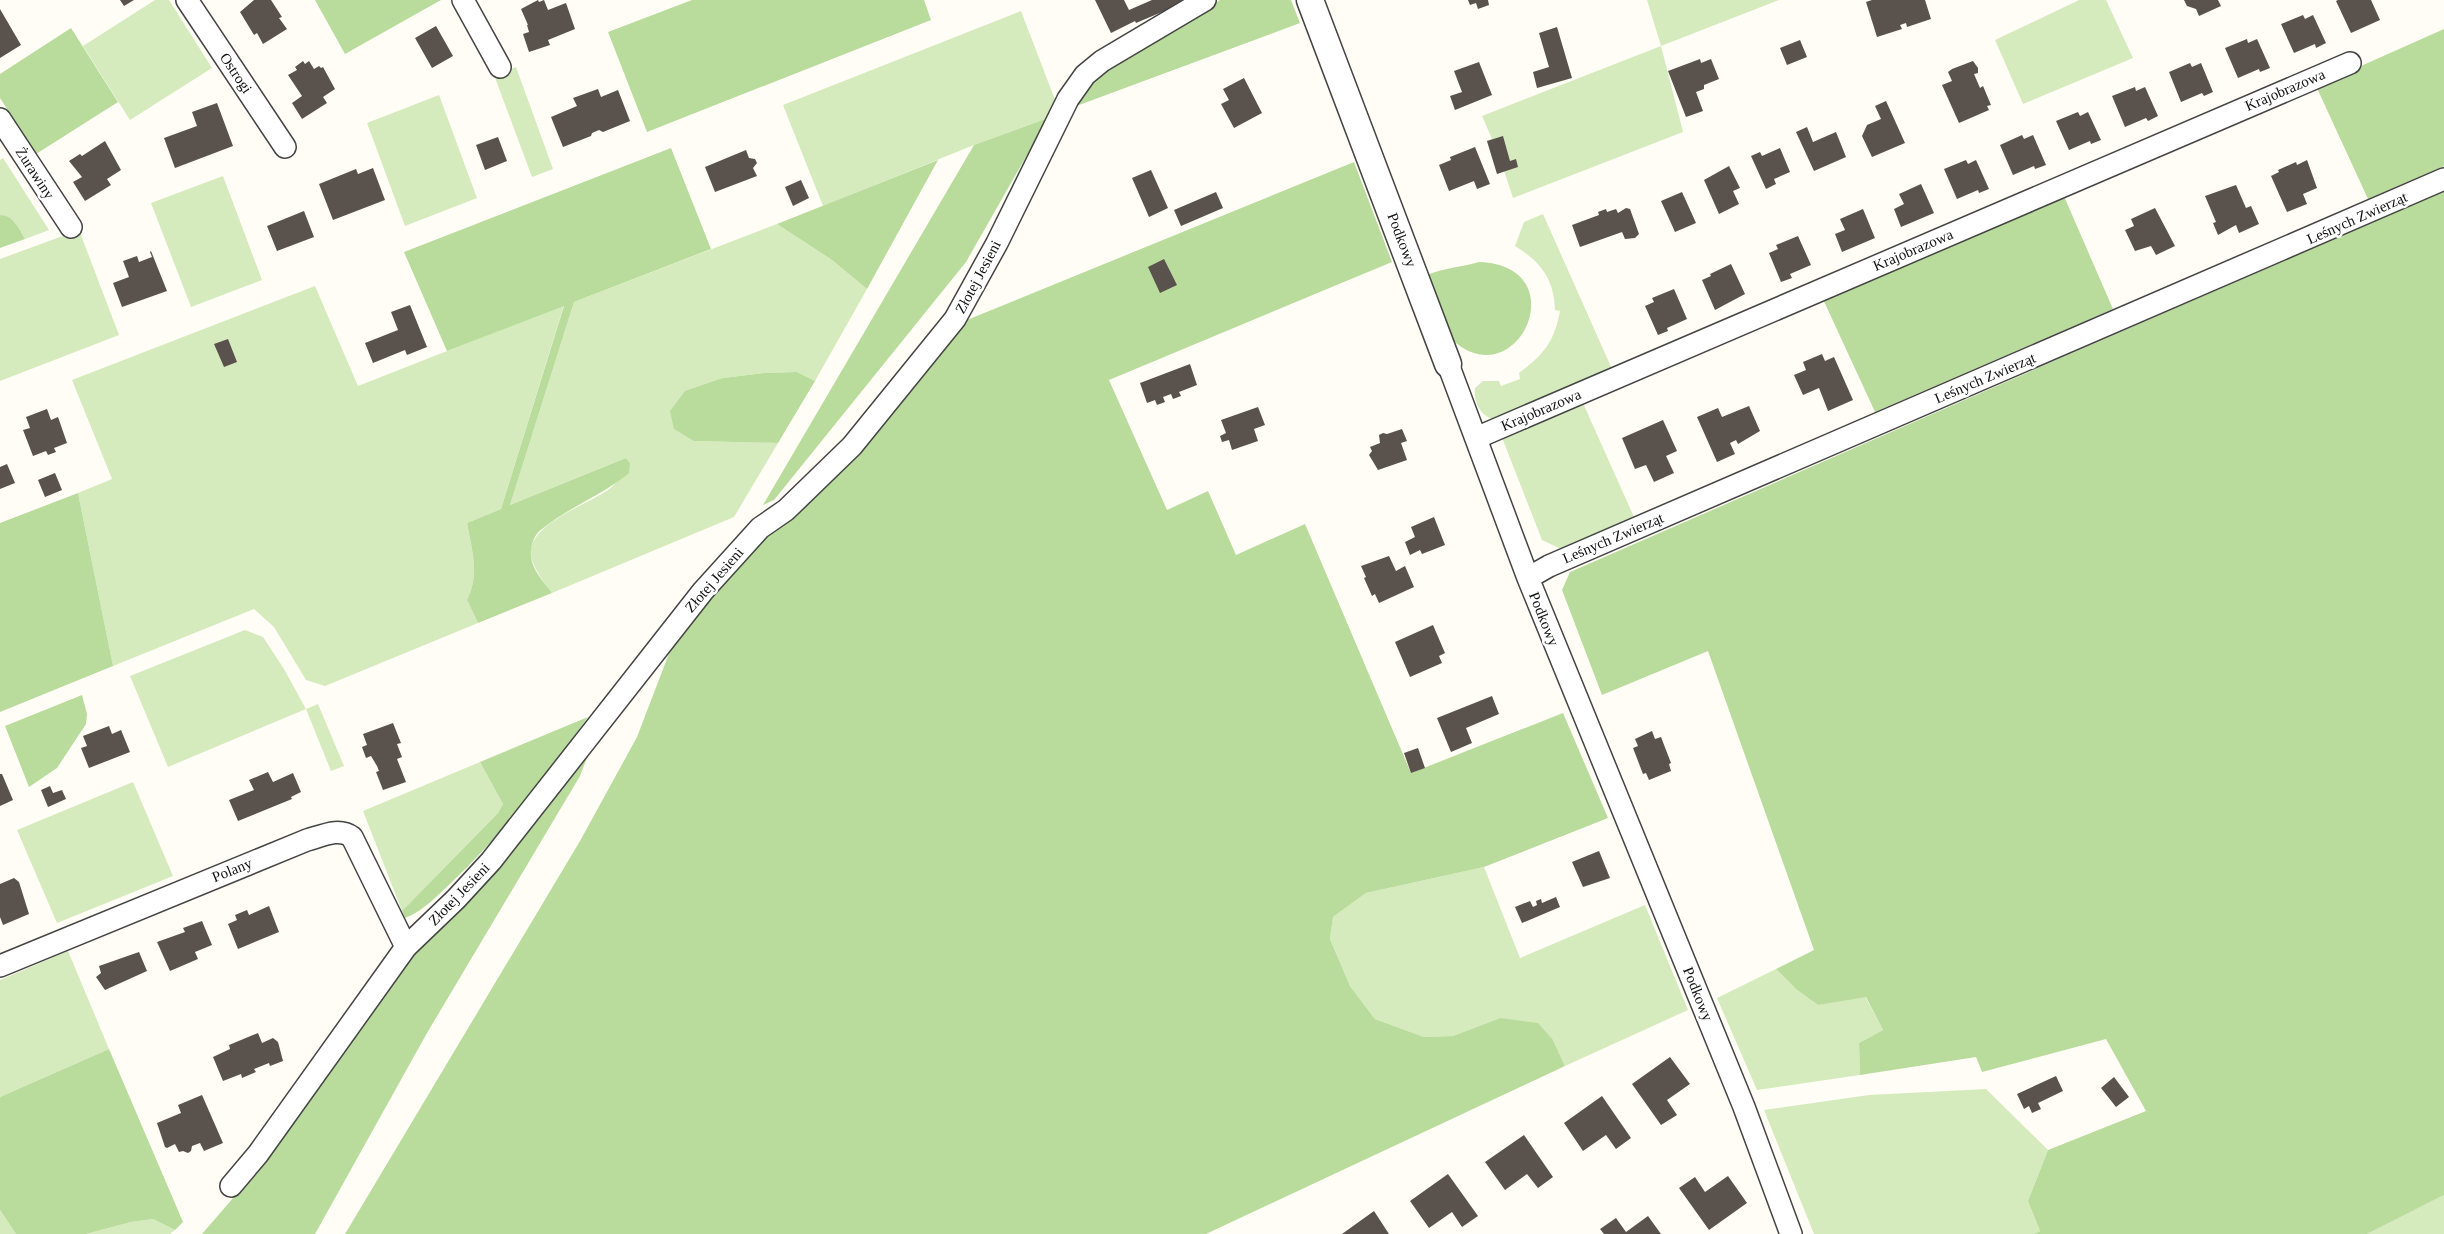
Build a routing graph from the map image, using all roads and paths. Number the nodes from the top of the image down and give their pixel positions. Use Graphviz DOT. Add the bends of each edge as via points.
graph roads {
  1 [pos="188,0"];
  2 [pos="463,0"];
  3 [pos="1205,0"];
  4 [pos="1310,0"];
  5 [pos="2350,63"];
  6 [pos="500,67"];
  7 [pos="0,119"];
  8 [pos="285,147"];
  9 [pos="2444,180"];
  10 [pos="71,227"];
  11 [pos="1448,364"];
  12 [pos="1476,438"];
  13 [pos="1528,578"];
  14 [pos="406,947"];
  15 [pos="0,966"];
  16 [pos="231,1186"];
  17 [pos="1791,1234"];
  1 -- 8 [label="street, Ostrogi"];
  2 -- 6 [label="street"];
  3 -- 14 [label="street, Złotej Jesieni" via="1085,75 1068,99 997,243 955,319 852,446 786,510 760,528 703,592 491,862"];
  4 -- 11 [label="street, Podkowy"];
  5 -- 12 [label="street, Krajobrazowa"];
  7 -- 10 [label="street, Żurawiny"];
  9 -- 13 [label="street, Leśnych Zwierząt" via="1558,562"];
  11 -- 12 [label="street, Podkowy"];
  12 -- 13 [label="street, Podkowy"];
  13 -- 17 [label="street, Podkowy" via="1746,1112"];
  14 -- 15 [label="street, Polany" via="352,837 345,832 334,832 307,840"];
  14 -- 16 [label="street, Złotej Jesieni" via="258,1154"];
}
